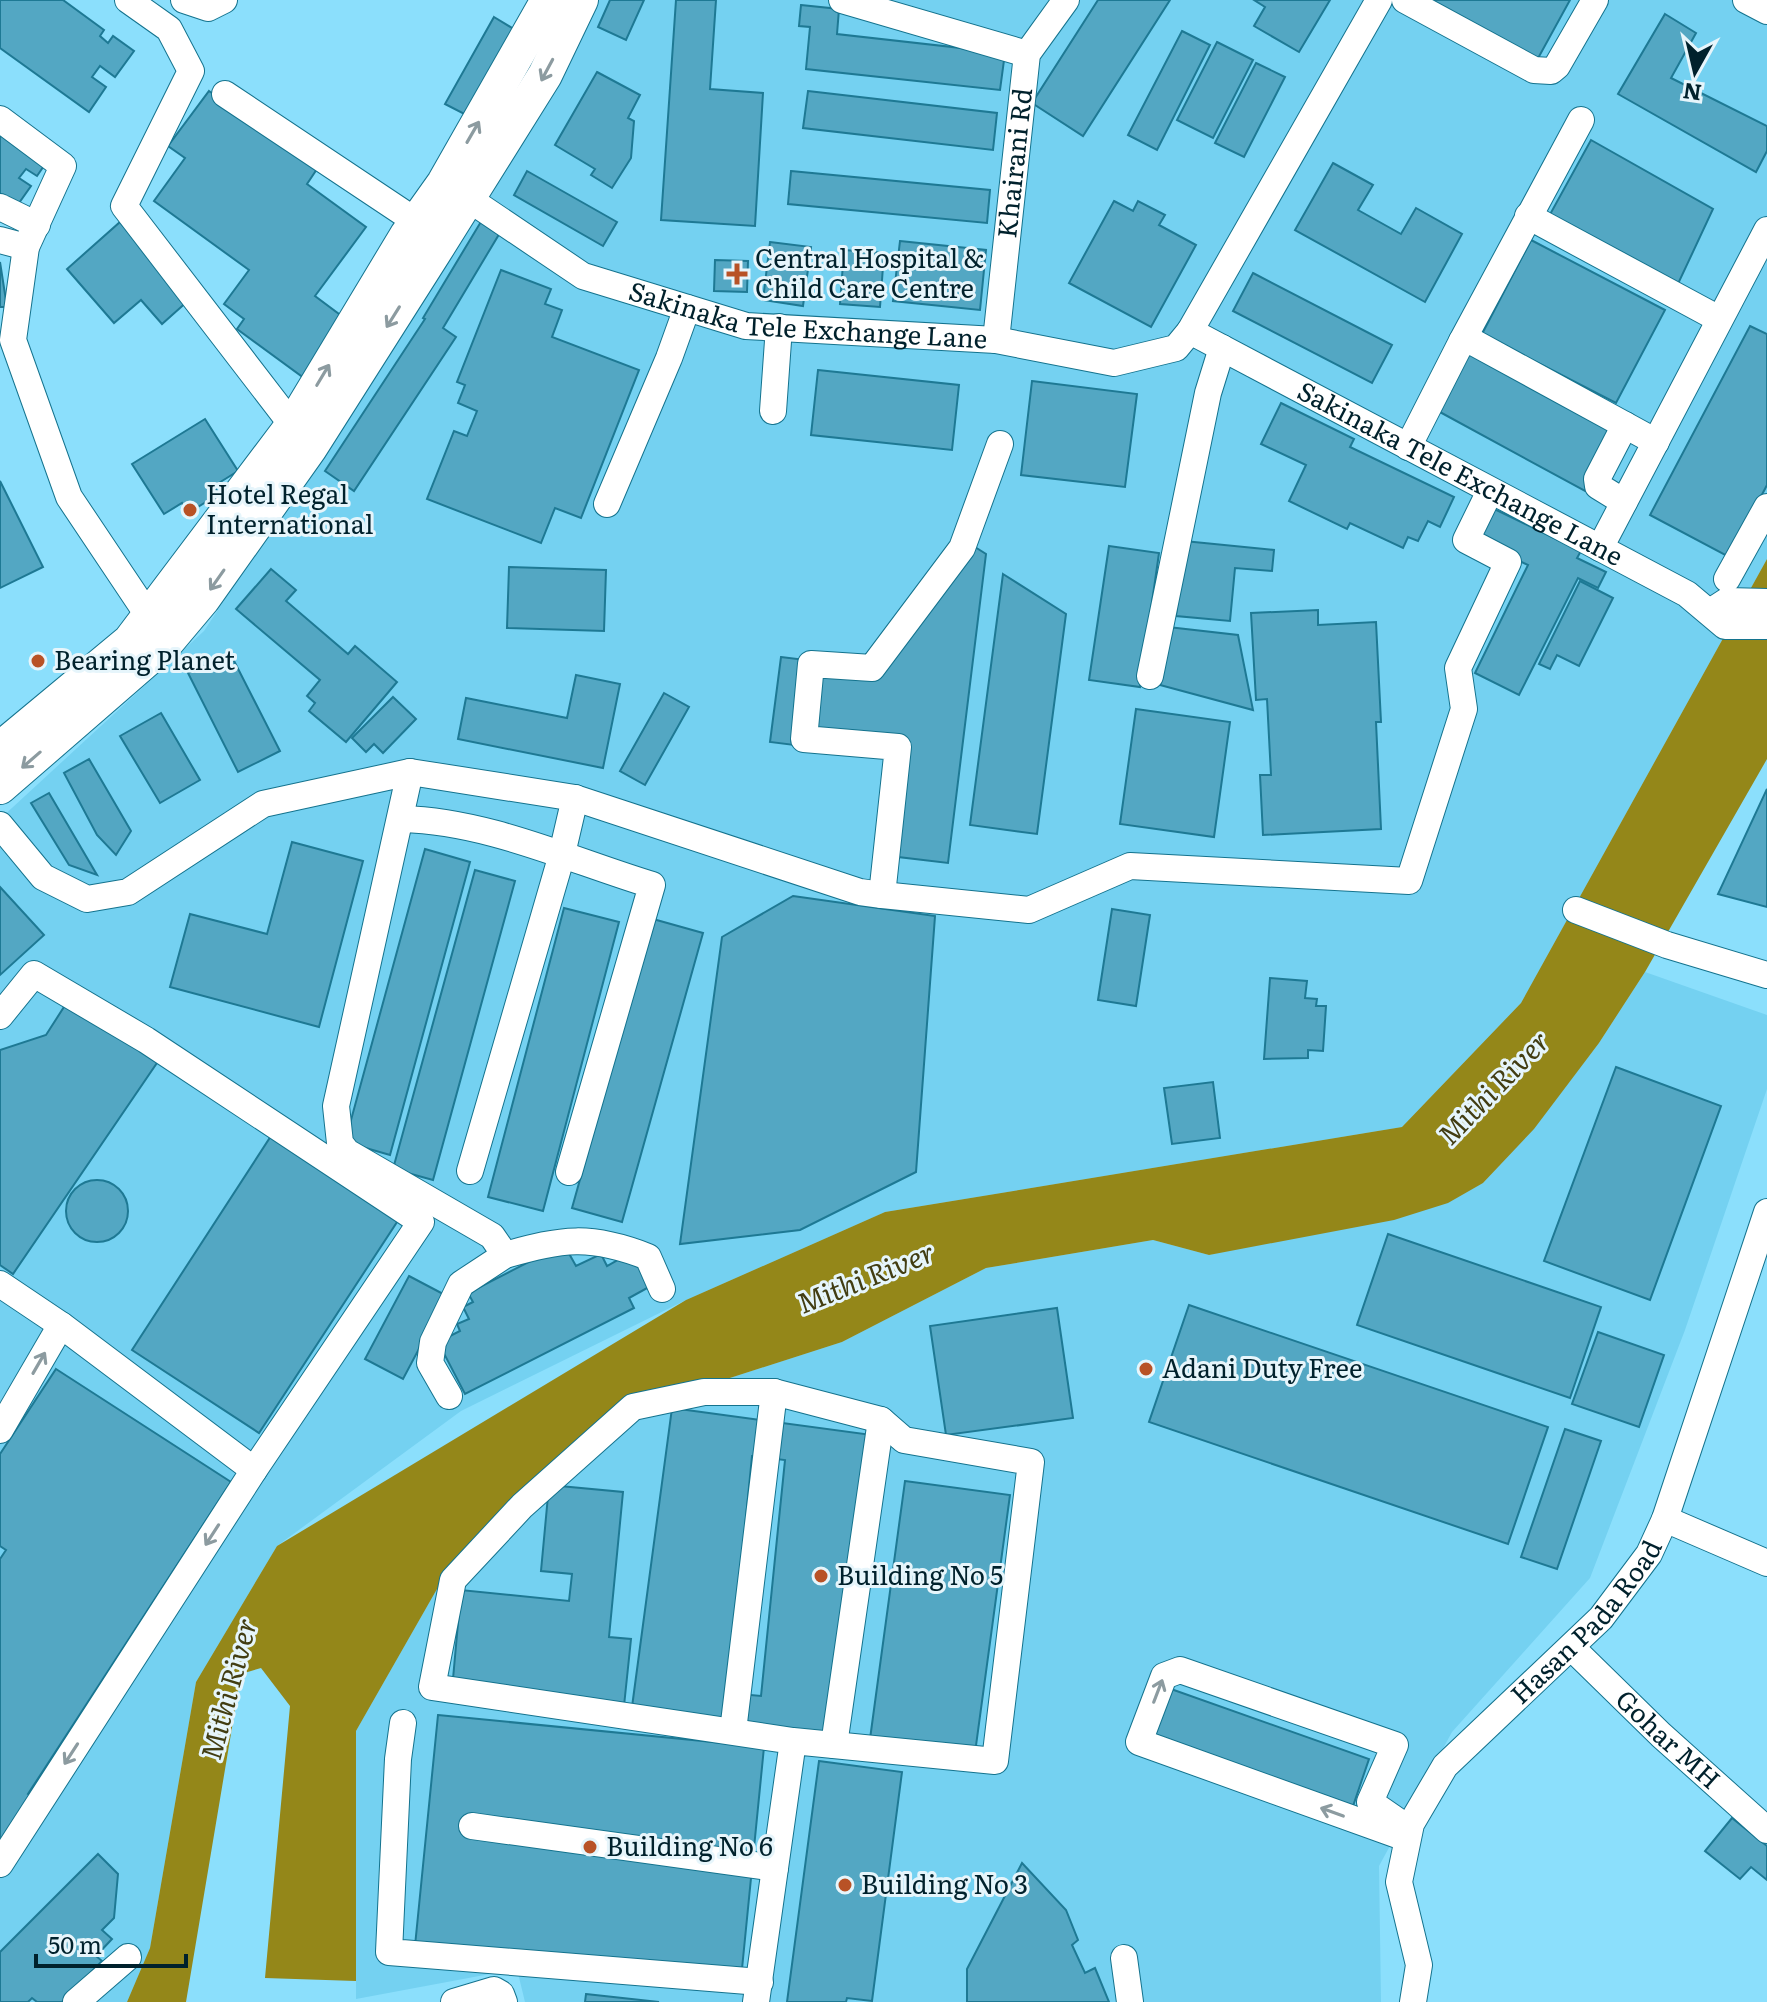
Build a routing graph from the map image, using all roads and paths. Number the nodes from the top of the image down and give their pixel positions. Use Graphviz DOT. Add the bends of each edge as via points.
graph roads {
  1 [pos="128,0"];
  2 [pos="224,0"];
  3 [pos="548,0"];
  4 [pos="581,0"];
  5 [pos="842,0"];
  6 [pos="1066,0"];
  7 [pos="1379,0"];
  8 [pos="1405,0"];
  9 [pos="1595,0"];
  10 [pos="1746,0"];
  11 [pos="186,2"];
  12 [pos="1767,11"];
  13 [pos="169,29"];
  14 [pos="1027,54"];
  15 [pos="225,94"];
  16 [pos="0,119"];
  17 [pos="1581,120"];
  18 [pos="456,190"];
  19 [pos="0,207"];
  20 [pos="1528,216"];
  21 [pos="423,228"];
  22 [pos="1767,230"];
  23 [pos="32,236"];
  24 [pos="0,240"];
  25 [pos="687,308"];
  26 [pos="1719,319"];
  27 [pos="779,327"];
  28 [pos="1190,331"];
  29 [pos="6,340"];
  30 [pos="996,340"];
  31 [pos="1462,341"];
  32 [pos="1222,348"];
  33 [pos="652,397"];
  34 [pos="773,411"];
  35 [pos="1625,425"];
  36 [pos="658,430"];
  37 [pos="301,437"];
  38 [pos="1656,442"];
  39 [pos="1000,444"];
  40 [pos="1408,447"];
  41 [pos="1490,491"];
  42 [pos="1624,502"];
  43 [pos="607,504"];
  44 [pos="1767,507"];
  45 [pos="1600,548"];
  46 [pos="1767,602"];
  47 [pos="1722,604"];
  48 [pos="1767,626"];
  49 [pos="158,631"];
  50 [pos="1150,676"];
  51 [pos="0,749"];
  52 [pos="410,772"];
  53 [pos="0,787"];
  54 [pos="575,798"];
  55 [pos="402,819"];
  56 [pos="0,825"];
  57 [pos="561,858"];
  58 [pos="882,895"];
  59 [pos="1576,910"];
  60 [pos="1767,975"];
  61 [pos="0,1016"];
  62 [pos="470,1171"];
  63 [pos="569,1172"];
  64 [pos="1767,1212"];
  65 [pos="505,1255"];
  66 [pos="0,1284"];
  67 [pos="662,1289"];
  68 [pos="61,1325"];
  69 [pos="774,1392"];
  70 [pos="449,1396"];
  71 [pos="881,1420"];
  72 [pos="0,1430"];
  73 [pos="254,1470"];
  74 [pos="1665,1519"];
  75 [pos="1767,1563"];
  76 [pos="1571,1647"];
  77 [pos="403,1723"];
  78 [pos="733,1731"];
  79 [pos="834,1745"];
  80 [pos="792,1746"];
  81 [pos="472,1826"];
  82 [pos="1767,1830"];
  83 [pos="1407,1834"];
  84 [pos="0,1864"];
  85 [pos="775,1868"];
  86 [pos="128,1957"];
  87 [pos="1124,1958"];
  88 [pos="758,1992"];
  89 [pos="76,2002"];
  90 [pos="454,2002"];
  91 [pos="504,2002"];
  92 [pos="1130,2002"];
  93 [pos="1413,2002"];
  1 -- 13 [label="street"];
  2 -- 11 [label="street" via="208,8"];
  18 -- 3 [label="main road, one-way"];
  4 -- 18 [label="main road, one-way" via="545,75"];
  5 -- 14 [label="street"];
  6 -- 14 [label="street, Khairani Rd"];
  7 -- 28 [label="street, Sakinaka Tele Exchange Lane"];
  8 -- 9 [label="street" via="1534,70 1551,71"];
  10 -- 12 [label="street"];
  11 -- 13 [label="street"];
  13 -- 37 [label="street" via="191,71 124,206"];
  14 -- 30 [label="street, Khairani Rd"];
  15 -- 21 [label="street"];
  16 -- 23 [label="street" via="63,166"];
  17 -- 20 [label="street"];
  18 -- 21 [label="main road"];
  18 -- 25 [label="street, Sakinaka Tele Exchange Lane" via="583,276"];
  19 -- 23 [label="street"];
  20 -- 26 [label="street"];
  20 -- 31 [label="street"];
  21 -- 37 [label="main road"];
  22 -- 26 [label="street"];
  23 -- 24 [label="street"];
  23 -- 29 [label="street"];
  25 -- 27 [label="street, Sakinaka Tele Exchange Lane" via="746,326"];
  25 -- 33 [label="street"];
  26 -- 38 [label="street"];
  27 -- 30 [label="street, Sakinaka Tele Exchange Lane"];
  27 -- 34 [label="street"];
  28 -- 30 [label="street, Sakinaka Tele Exchange Lane" via="1176,348 1114,363"];
  28 -- 32 [label="street, Sakinaka Tele Exchange Lane"];
  29 -- 49 [label="street" via="69,497"];
  31 -- 35 [label="street" via="1471,341"];
  31 -- 40 [label="street"];
  32 -- 40 [label="street, Sakinaka Tele Exchange Lane"];
  32 -- 50 [label="street" via="1208,393"];
  33 -- 36 [label="street" via="662,411"];
  33 -- 43 [label="street"];
  35 -- 38 [label="street"];
  35 -- 42 [label="street" via="1597,479 1598,486"];
  37 -- 49 [label="main road" via="203,599"];
  38 -- 42 [label="street"];
  39 -- 58 [label="street" via="962,548 872,668 811,664 804,739 898,747"];
  40 -- 41 [label="street, Sakinaka Tele Exchange Lane"];
  41 -- 45 [label="street, Sakinaka Tele Exchange Lane"];
  41 -- 58 [label="street" via="1466,540 1508,562 1458,668 1464,709 1409,881 1130,866 1029,910"];
  42 -- 45 [label="street"];
  44 -- 47 [label="street"];
  45 -- 47 [label="street, Sakinaka Tele Exchange Lane" via="1687,594"];
  46 -- 47 [label="street"];
  47 -- 48 [label="street"];
  49 -- 51 [label="main road" via="130,641"];
  49 -- 53 [label="main road, one-way"];
  52 -- 54 [label="street"];
  52 -- 55 [label="street"];
  52 -- 56 [label="street" via="263,804 128,892 87,899 43,877"];
  54 -- 57 [label="street"];
  54 -- 58 [label="street"];
  55 -- 57 [label="street" via="481,829"];
  55 -- 65 [label="street" via="344,1056 336,1106 340,1143 347,1152 492,1236"];
  57 -- 62 [label="street"];
  57 -- 63 [label="street" via="652,885"];
  59 -- 60 [label="street"];
  61 -- 73 [label="street" via="34,974 146,1040 421,1222"];
  64 -- 74 [label="street, Hasan Pada Road"];
  65 -- 67 [label="street" via="564,1239 626,1248 648,1257"];
  65 -- 70 [label="street" via="461,1284 433,1342 430,1363"];
  66 -- 68 [label="street"];
  72 -- 68 [label="street, one-way"];
  68 -- 73 [label="street"];
  69 -- 71 [label="street"];
  69 -- 78 [label="street"];
  69 -- 78 [label="street" via="704,1392 633,1407 522,1506 453,1580 432,1687"];
  71 -- 79 [label="street"];
  71 -- 79 [label="street" via="904,1440 1031,1462 995,1761"];
  73 -- 84 [label="street, one-way"];
  74 -- 75 [label="street"];
  74 -- 76 [label="street, Hasan Pada Road" via="1649,1554 1601,1618"];
  76 -- 82 [label="street, Gohar MH"];
  76 -- 83 [label="street, Hasan Pada Road" via="1445,1766"];
  77 -- 88 [label="street" via="389,1952"];
  78 -- 80 [label="street"];
  79 -- 80 [label="street"];
  80 -- 85 [label="street"];
  81 -- 85 [label="street"];
  83 -- 83 [label="street, one-way" via="1139,1742 1164,1676 1180,1670 1395,1745 1370,1802"];
  83 -- 93 [label="street, Hasan Pada Road" via="1399,1882 1419,1965"];
  85 -- 88 [label="street"];
  86 -- 89 [label="street"];
  87 -- 92 [label="street"];
  90 -- 91 [label="street" via="494,1990"];
}
